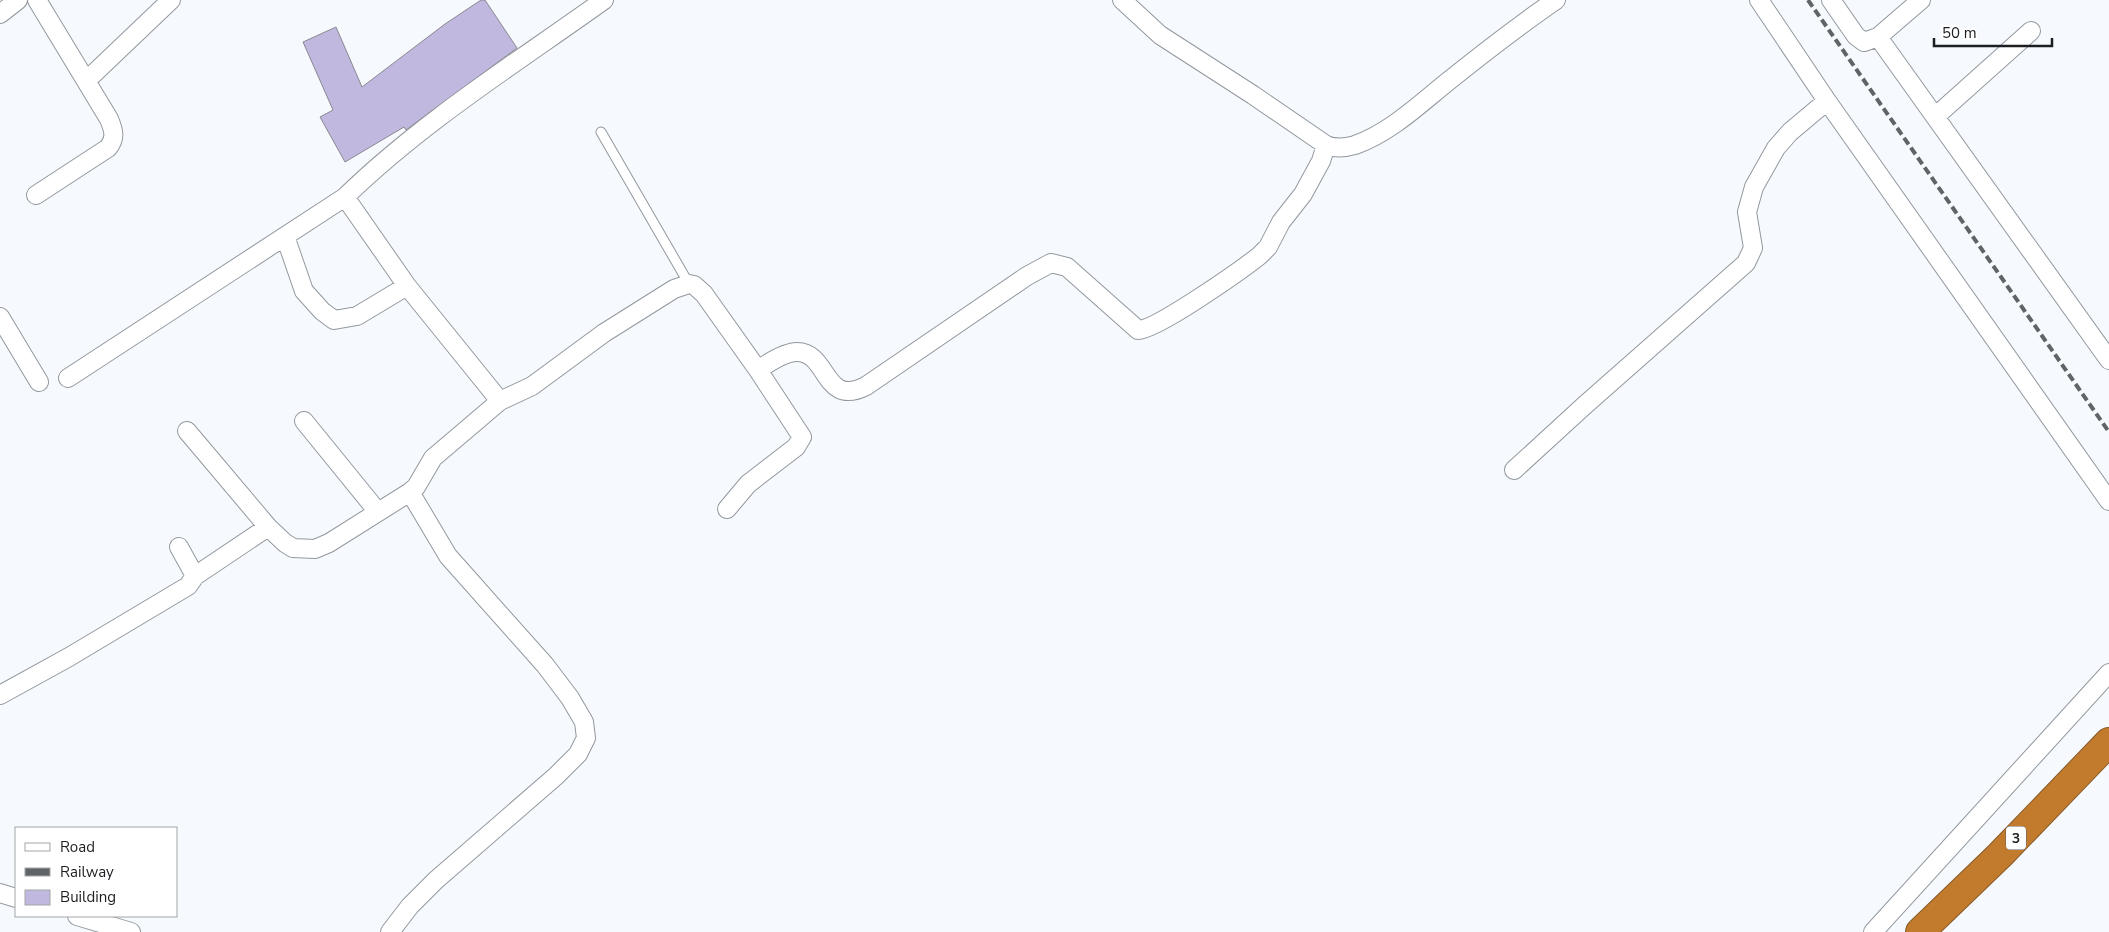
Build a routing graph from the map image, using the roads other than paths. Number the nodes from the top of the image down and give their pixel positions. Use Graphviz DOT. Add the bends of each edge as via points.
graph roads {
  1 [pos="18,0"];
  2 [pos="37,0"];
  3 [pos="171,0"];
  4 [pos="604,0"];
  5 [pos="1122,0"];
  6 [pos="1556,0"];
  7 [pos="1759,0"];
  8 [pos="1831,0"];
  9 [pos="1922,0"];
  10 [pos="0,14"];
  11 [pos="2031,31"];
  12 [pos="1878,37"];
  13 [pos="86,81"];
  14 [pos="1827,101"];
  15 [pos="1936,116"];
  16 [pos="601,132"];
  17 [pos="1326,145"];
  18 [pos="36,195"];
  19 [pos="345,198"];
  20 [pos="285,236"];
  21 [pos="689,284"];
  22 [pos="407,286"];
  23 [pos="0,318"];
  24 [pos="2109,360"];
  25 [pos="758,370"];
  26 [pos="68,378"];
  27 [pos="39,382"];
  28 [pos="500,400"];
  29 [pos="304,421"];
  30 [pos="187,431"];
  31 [pos="1514,470"];
  32 [pos="410,492"];
  33 [pos="2109,501"];
  34 [pos="727,509"];
  35 [pos="378,512"];
  36 [pos="268,527"];
  37 [pos="179,547"];
  38 [pos="195,576"];
  39 [pos="2109,673"];
  40 [pos="0,694"];
  41 [pos="2109,742"];
  42 [pos="0,893"];
  43 [pos="15,898"];
  44 [pos="80,917"];
  45 [pos="131,932"];
  46 [pos="390,932"];
  47 [pos="1873,932"];
  48 [pos="1920,932"];
  1 -- 10 [label="street"];
  2 -- 13 [label="street"];
  3 -- 13 [label="street"];
  4 -- 19 [label="street" via="433,122"];
  5 -- 17 [label="street" via="1160,35"];
  6 -- 17 [label="street" via="1386,128 1344,148"];
  7 -- 14 [label="street"];
  8 -- 12 [label="street" via="1859,40 1864,42"];
  9 -- 12 [label="street"];
  11 -- 15 [label="street"];
  12 -- 15 [label="street"];
  13 -- 18 [label="street" via="109,119 114,132 113,142"];
  14 -- 31 [label="street" via="1776,148 1754,187 1747,212 1753,248 1746,263"];
  14 -- 33 [label="street"];
  15 -- 24 [label="street"];
  16 -- 21 [label="lane"];
  17 -- 25 [label="street" via="1303,194 1263,252 1247,266 1152,326 1138,330 1074,272 1060,263 1052,263 1026,276 855,392 836,387 806,354 789,354"];
  19 -- 20 [label="street"];
  19 -- 22 [label="street"];
  20 -- 22 [label="street" via="304,291 334,320 357,316"];
  20 -- 26 [label="street"];
  21 -- 25 [label="street" via="704,294"];
  21 -- 28 [label="street" via="674,289 604,333 532,386"];
  22 -- 28 [label="street"];
  23 -- 27 [label="street"];
  25 -- 34 [label="street" via="802,437 796,448 748,484"];
  28 -- 32 [label="street" via="433,458"];
  29 -- 35 [label="street"];
  30 -- 36 [label="street"];
  32 -- 35 [label="street"];
  32 -- 46 [label="street" via="448,556 565,691 584,722 586,738 578,754 556,776 436,880"];
  35 -- 36 [label="street" via="315,549 293,548"];
  36 -- 38 [label="street"];
  37 -- 38 [label="street"];
  38 -- 40 [label="street" via="188,586"];
  39 -- 47 [label="street"];
  41 -- 48 [label="highway, 3"];
  42 -- 43 [label="street"];
  44 -- 45 [label="street"];
}
